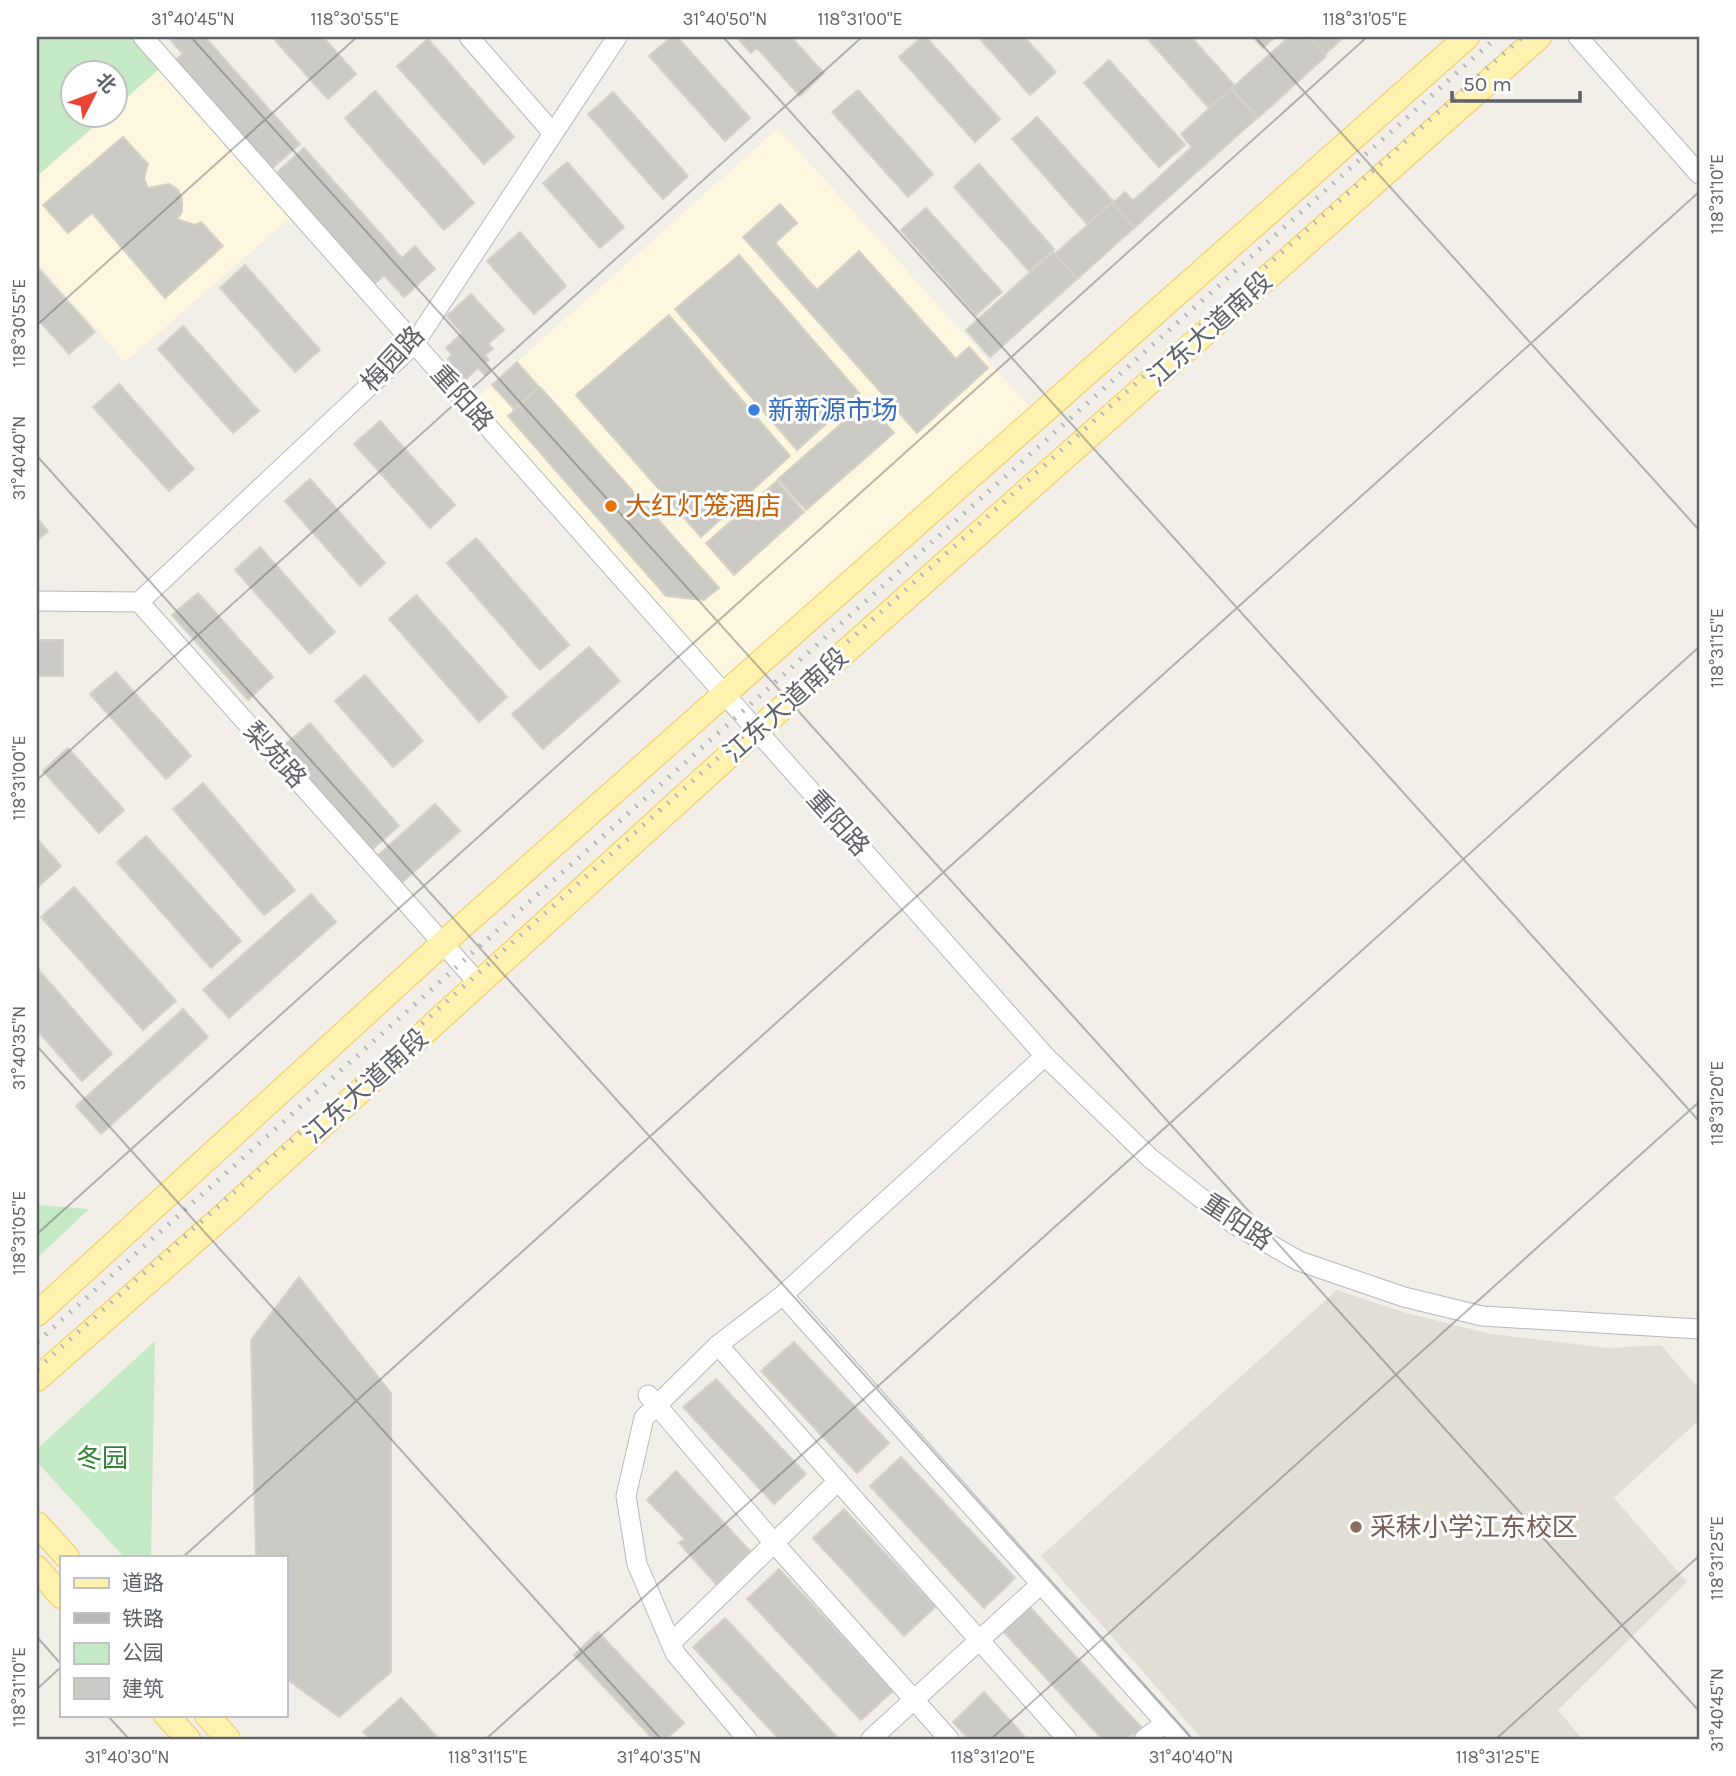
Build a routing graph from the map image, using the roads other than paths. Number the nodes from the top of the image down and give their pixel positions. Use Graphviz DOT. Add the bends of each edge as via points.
graph roads {
  1 [pos="468,37"];
  2 [pos="617,37"];
  3 [pos="1467,37"];
  4 [pos="1539,37"];
  5 [pos="1578,37"];
  6 [pos="148,39"];
  7 [pos="552,132"];
  8 [pos="1699,174"];
  9 [pos="414,344"];
  10 [pos="37,601"];
  11 [pos="139,602"];
  12 [pos="724,695"];
  13 [pos="756,730"];
  14 [pos="442,944"];
  15 [pos="479,984"];
  16 [pos="1045,1056"];
  17 [pos="783,1295"];
  18 [pos="37,1314"];
  19 [pos="1699,1329"];
  20 [pos="718,1345"];
  21 [pos="37,1378"];
  22 [pos="652,1400"];
  23 [pos="838,1481"];
  24 [pos="37,1524"];
  25 [pos="774,1543"];
  26 [pos="66,1556"];
  27 [pos="37,1568"];
  28 [pos="1041,1584"];
  29 [pos="60,1595"];
  30 [pos="980,1639"];
  31 [pos="671,1643"];
  32 [pos="914,1700"];
  33 [pos="167,1716"];
  34 [pos="207,1716"];
  35 [pos="1165,1723"];
  36 [pos="188,1739"];
  37 [pos="228,1739"];
  38 [pos="747,1739"];
  39 [pos="871,1739"];
  40 [pos="949,1739"];
  41 [pos="1067,1739"];
  42 [pos="1144,1739"];
  43 [pos="1180,1739"];
  1 -- 7 [label="street"];
  2 -- 7 [label="street, 梅园路"];
  3 -- 12 [label="main road, 江东大道南段"];
  4 -- 13 [label="main road, 江东大道南段"];
  5 -- 8 [label="street"];
  6 -- 9 [label="street, 重阳路"];
  7 -- 9 [label="street, 梅园路"];
  9 -- 11 [label="street, 梅园路"];
  9 -- 12 [label="street, 重阳路"];
  10 -- 11 [label="street"];
  11 -- 14 [label="street, 梨苑路"];
  12 -- 13 [label="street, 重阳路"];
  12 -- 14 [label="main road, 江东大道南段"];
  13 -- 15 [label="main road, 江东大道南段"];
  13 -- 16 [label="street, 重阳路"];
  14 -- 15 [label="street, 梨苑路"];
  14 -- 18 [label="main road, 江东大道南段"];
  15 -- 21 [label="main road, 江东大道南段"];
  16 -- 17 [label="street"];
  16 -- 19 [label="street, 重阳路" via="1150,1158 1234,1224 1299,1261 1404,1297 1482,1316"];
  17 -- 20 [label="street"];
  17 -- 28 [label="street"];
  20 -- 22 [label="street"];
  20 -- 23 [label="street"];
  22 -- 25 [label="street"];
  22 -- 31 [label="street" via="626,1496 637,1564"];
  23 -- 25 [label="street"];
  23 -- 30 [label="street"];
  24 -- 26 [label="main road"];
  25 -- 31 [label="street"];
  25 -- 32 [label="street"];
  27 -- 29 [label="main road"];
  28 -- 30 [label="street"];
  28 -- 35 [label="street"];
  30 -- 32 [label="street"];
  30 -- 41 [label="street"];
  31 -- 38 [label="street"];
  32 -- 39 [label="street"];
  32 -- 40 [label="street"];
  33 -- 36 [label="main road"];
  34 -- 37 [label="main road"];
  35 -- 42 [label="street"];
  35 -- 43 [label="street"];
}
